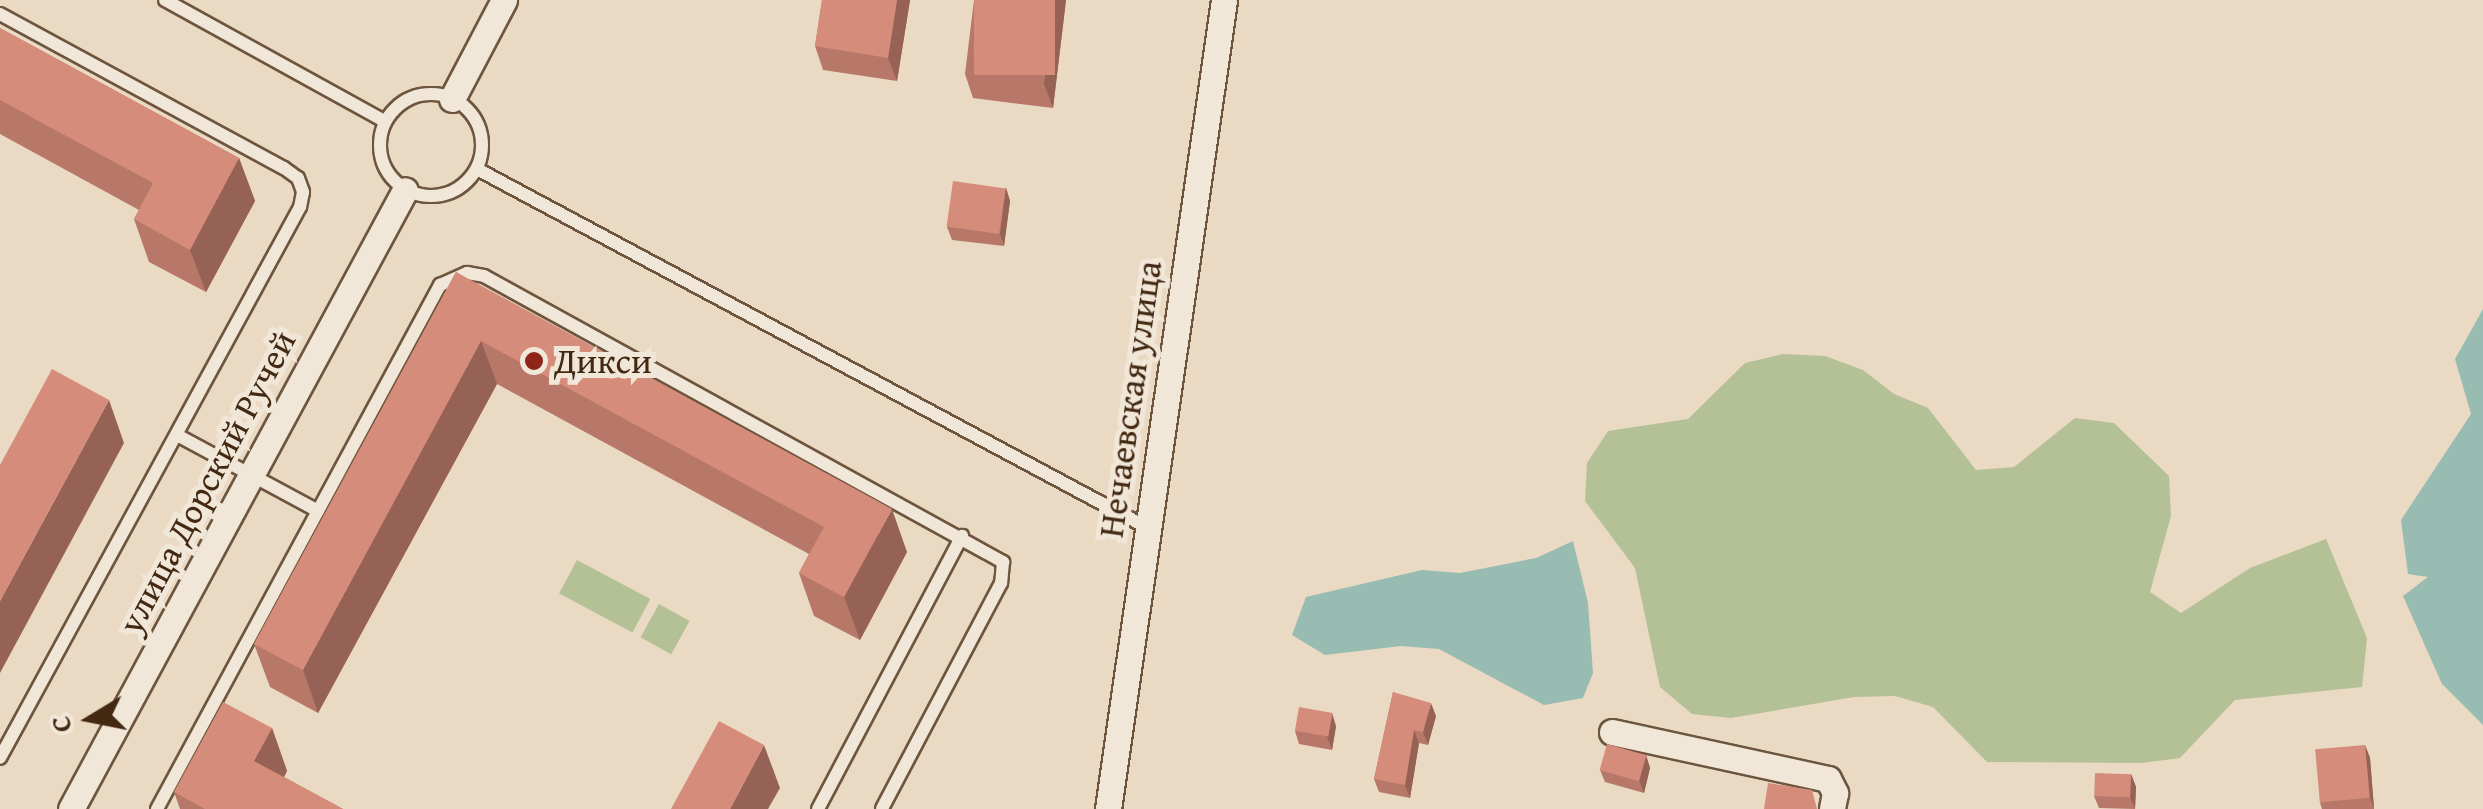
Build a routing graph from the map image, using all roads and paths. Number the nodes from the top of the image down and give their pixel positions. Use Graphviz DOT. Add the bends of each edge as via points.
graph roads {
  1 [pos="165,0"];
  2 [pos="504,0"];
  3 [pos="1224,0"];
  4 [pos="0,14"];
  5 [pos="452,99"];
  6 [pos="384,121"];
  7 [pos="476,169"];
  8 [pos="406,190"];
  9 [pos="177,435"];
  10 [pos="251,475"];
  11 [pos="318,511"];
  12 [pos="1146,527"];
  13 [pos="962,536"];
  14 [pos="1612,732"];
  15 [pos="0,758"];
  16 [pos="71,809"];
  17 [pos="157,809"];
  18 [pos="818,809"];
  19 [pos="882,809"];
  20 [pos="1108,809"];
  21 [pos="1832,809"];
  1 -- 6 [label="lane"];
  2 -- 5 [label="street"];
  3 -- 12 [label="street, Нечаевская улица"];
  4 -- 9 [label="lane" via="298,178 300,207"];
  5 -- 6 [label="lane" via="420,94"];
  5 -- 7 [label="lane" via="479,126"];
  6 -- 8 [label="lane" via="384,166"];
  7 -- 8 [label="lane" via="457,190 440,196"];
  7 -- 12 [label="lane"];
  8 -- 10 [label="street, улица Дорский Ручей"];
  9 -- 10 [label="lane"];
  9 -- 15 [label="lane"];
  10 -- 11 [label="lane"];
  10 -- 16 [label="street, улица Дорский Ручей"];
  11 -- 13 [label="lane" via="440,285 467,273 484,276"];
  11 -- 17 [label="lane"];
  12 -- 20 [label="street, Нечаевская улица"];
  13 -- 18 [label="lane"];
  13 -- 19 [label="lane" via="996,555 1005,572"];
  14 -- 21 [label="street" via="1828,779 1835,792"];
}
